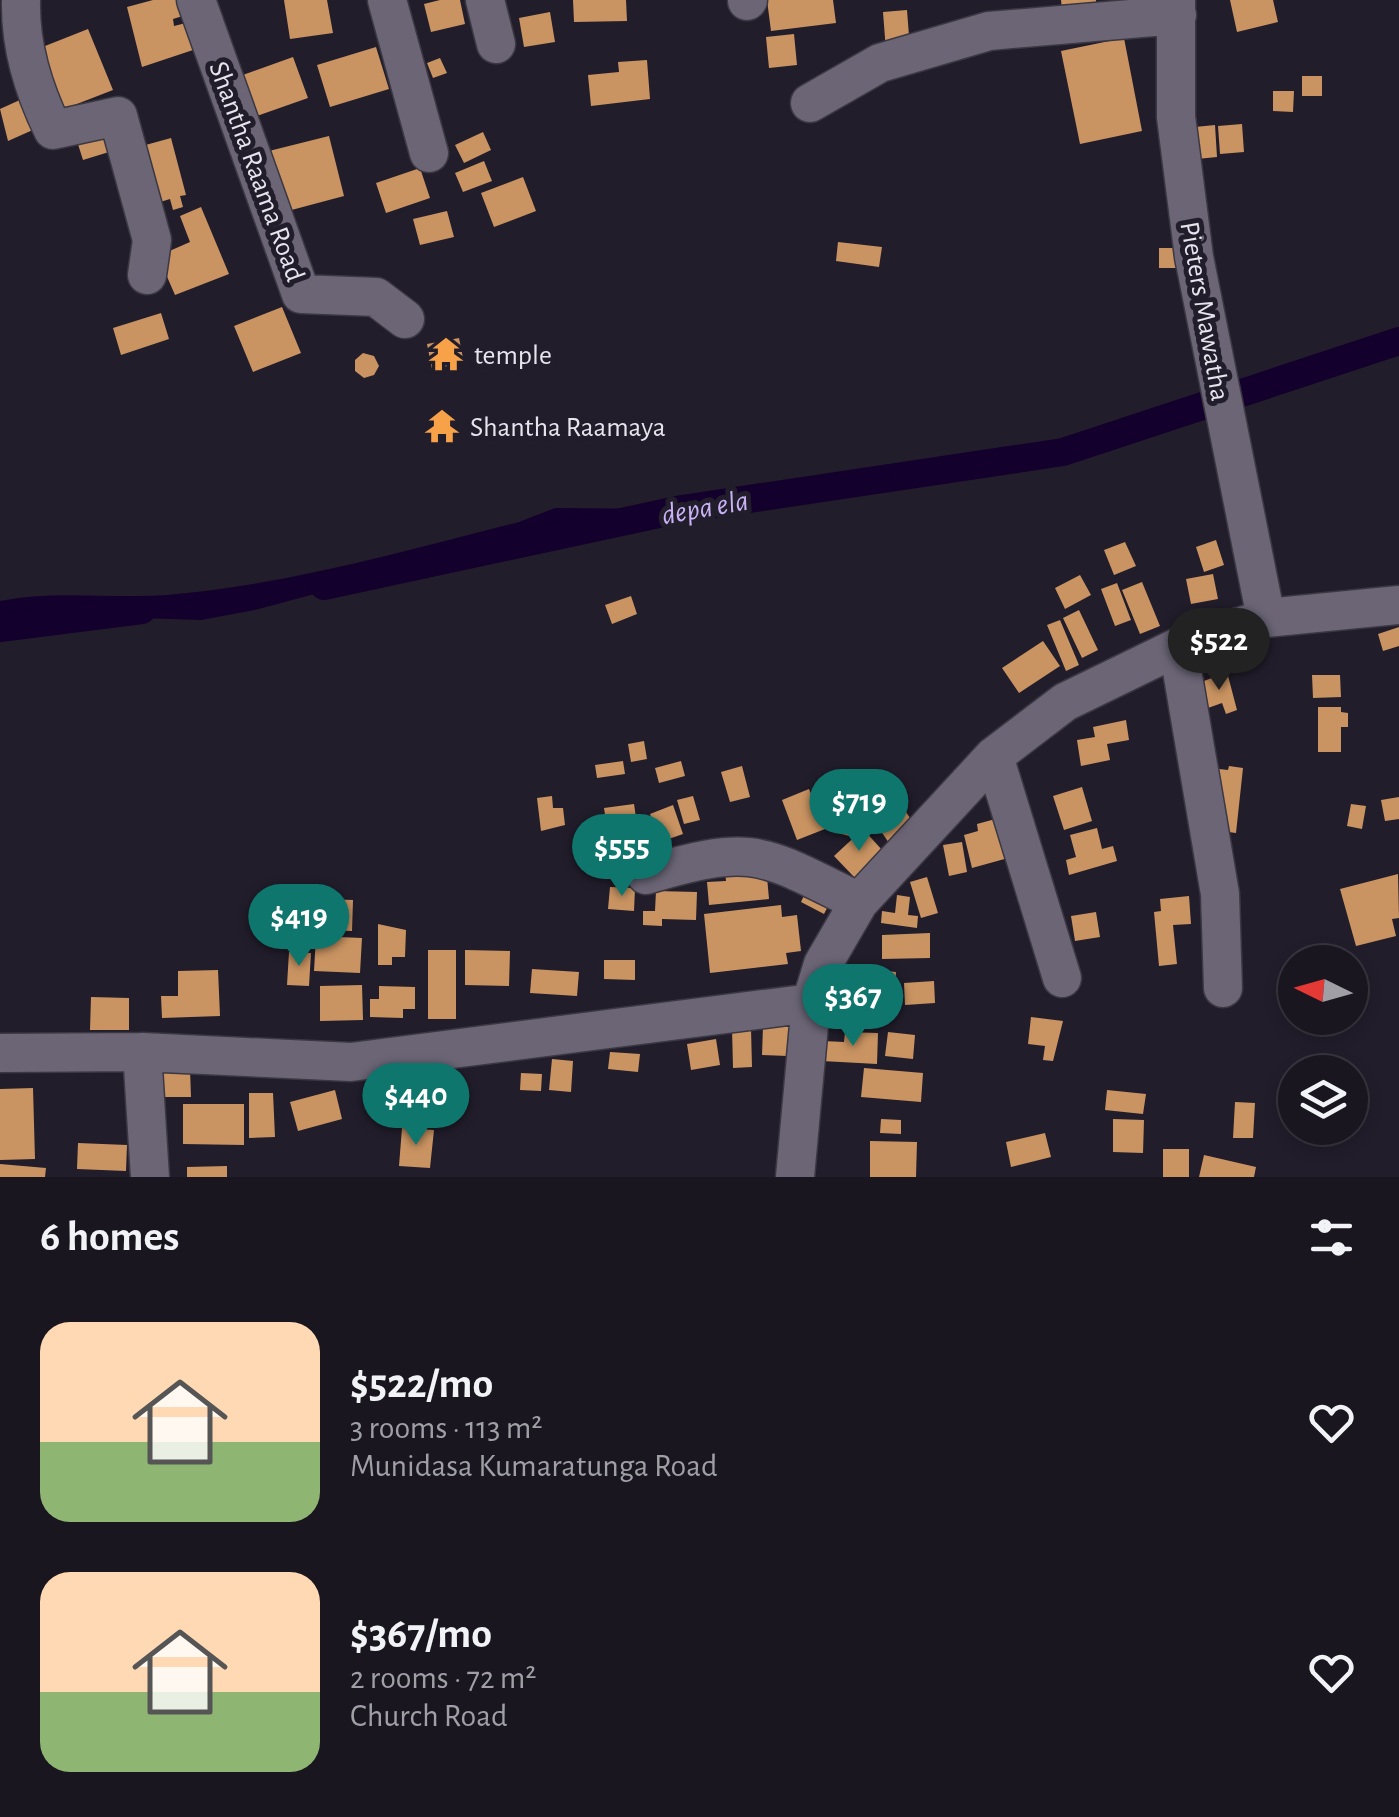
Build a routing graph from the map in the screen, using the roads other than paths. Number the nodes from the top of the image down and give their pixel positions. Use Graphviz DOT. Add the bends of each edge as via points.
graph roads {
  1 [pos="21,0"];
  2 [pos="196,0"];
  3 [pos="387,0"];
  4 [pos="485,0"];
  5 [pos="1177,7"];
  6 [pos="496,44"];
  7 [pos="810,103"];
  8 [pos="429,153"];
  9 [pos="147,275"];
  10 [pos="405,320"];
  11 [pos="1399,604"];
  12 [pos="1266,618"];
  13 [pos="1178,647"];
  14 [pos="994,756"];
  15 [pos="646,876"];
  16 [pos="859,902"];
  17 [pos="1062,978"];
  18 [pos="1223,988"];
  19 [pos="811,1003"];
  20 [pos="142,1052"];
  21 [pos="0,1053"];
  22 [pos="150,1177"];
  23 [pos="795,1177"];
  1 -- 9 [label="street" via="20,29 34,90 53,130 118,116 152,240"];
  2 -- 10 [label="street, Shantha Raama Road" via="302,294 376,297"];
  3 -- 8 [label="street"];
  4 -- 6 [label="street"];
  5 -- 7 [label="street" via="989,31 880,63"];
  5 -- 12 [label="street, Pieters Mawatha" via="1176,117 1194,257"];
  11 -- 12 [label="street"];
  12 -- 13 [label="street"];
  13 -- 14 [label="street" via="1065,702"];
  13 -- 18 [label="street" via="1220,894"];
  14 -- 16 [label="street"];
  14 -- 17 [label="street"];
  15 -- 16 [label="street" via="708,857 760,856"];
  16 -- 19 [label="street" via="823,964"];
  19 -- 20 [label="street" via="351,1062"];
  19 -- 23 [label="street"];
  20 -- 21 [label="street"];
  20 -- 22 [label="street"];
}
